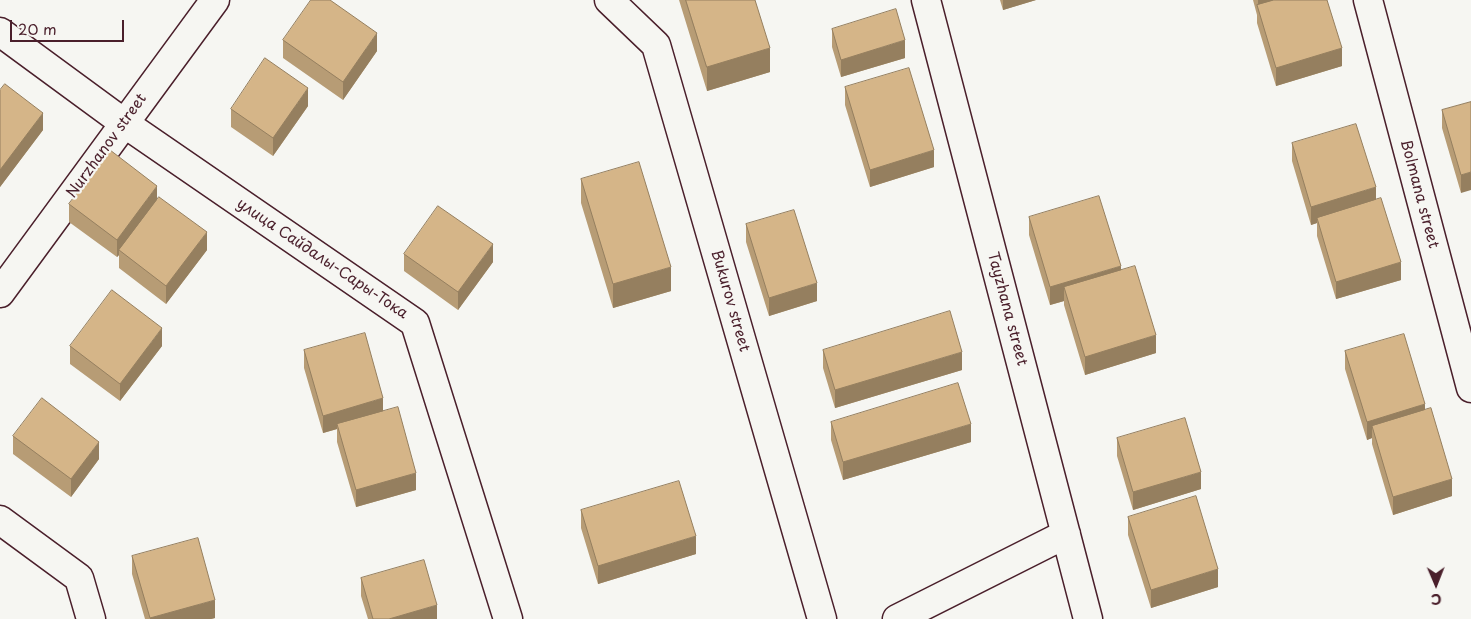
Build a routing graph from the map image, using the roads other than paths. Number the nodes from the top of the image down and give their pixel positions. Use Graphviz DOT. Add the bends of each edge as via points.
graph roads {
  1 [pos="215,0"];
  2 [pos="609,0"];
  3 [pos="926,0"];
  4 [pos="1368,0"];
  5 [pos="0,32"];
  6 [pos="124,123"];
  7 [pos="0,293"];
  8 [pos="1471,388"];
  9 [pos="0,520"];
  10 [pos="1066,534"];
  11 [pos="91,619"];
  12 [pos="508,619"];
  13 [pos="822,619"];
  14 [pos="897,619"];
  15 [pos="1088,619"];
  1 -- 6 [label="street, Nurzhanov street"];
  2 -- 13 [label="street, Bukurov street" via="656,45"];
  3 -- 10 [label="street, Tayzhana street"];
  4 -- 8 [label="street, Bolmana street"];
  5 -- 6 [label="street, улица Сайдалы-Сары-Тока"];
  6 -- 7 [label="street, Nurzhanov street"];
  6 -- 12 [label="street, улица Сайдалы-Сары-Тока" via="415,323"];
  9 -- 11 [label="street" via="79,578"];
  10 -- 14 [label="street"];
  10 -- 15 [label="street, Tayzhana street"];
}
